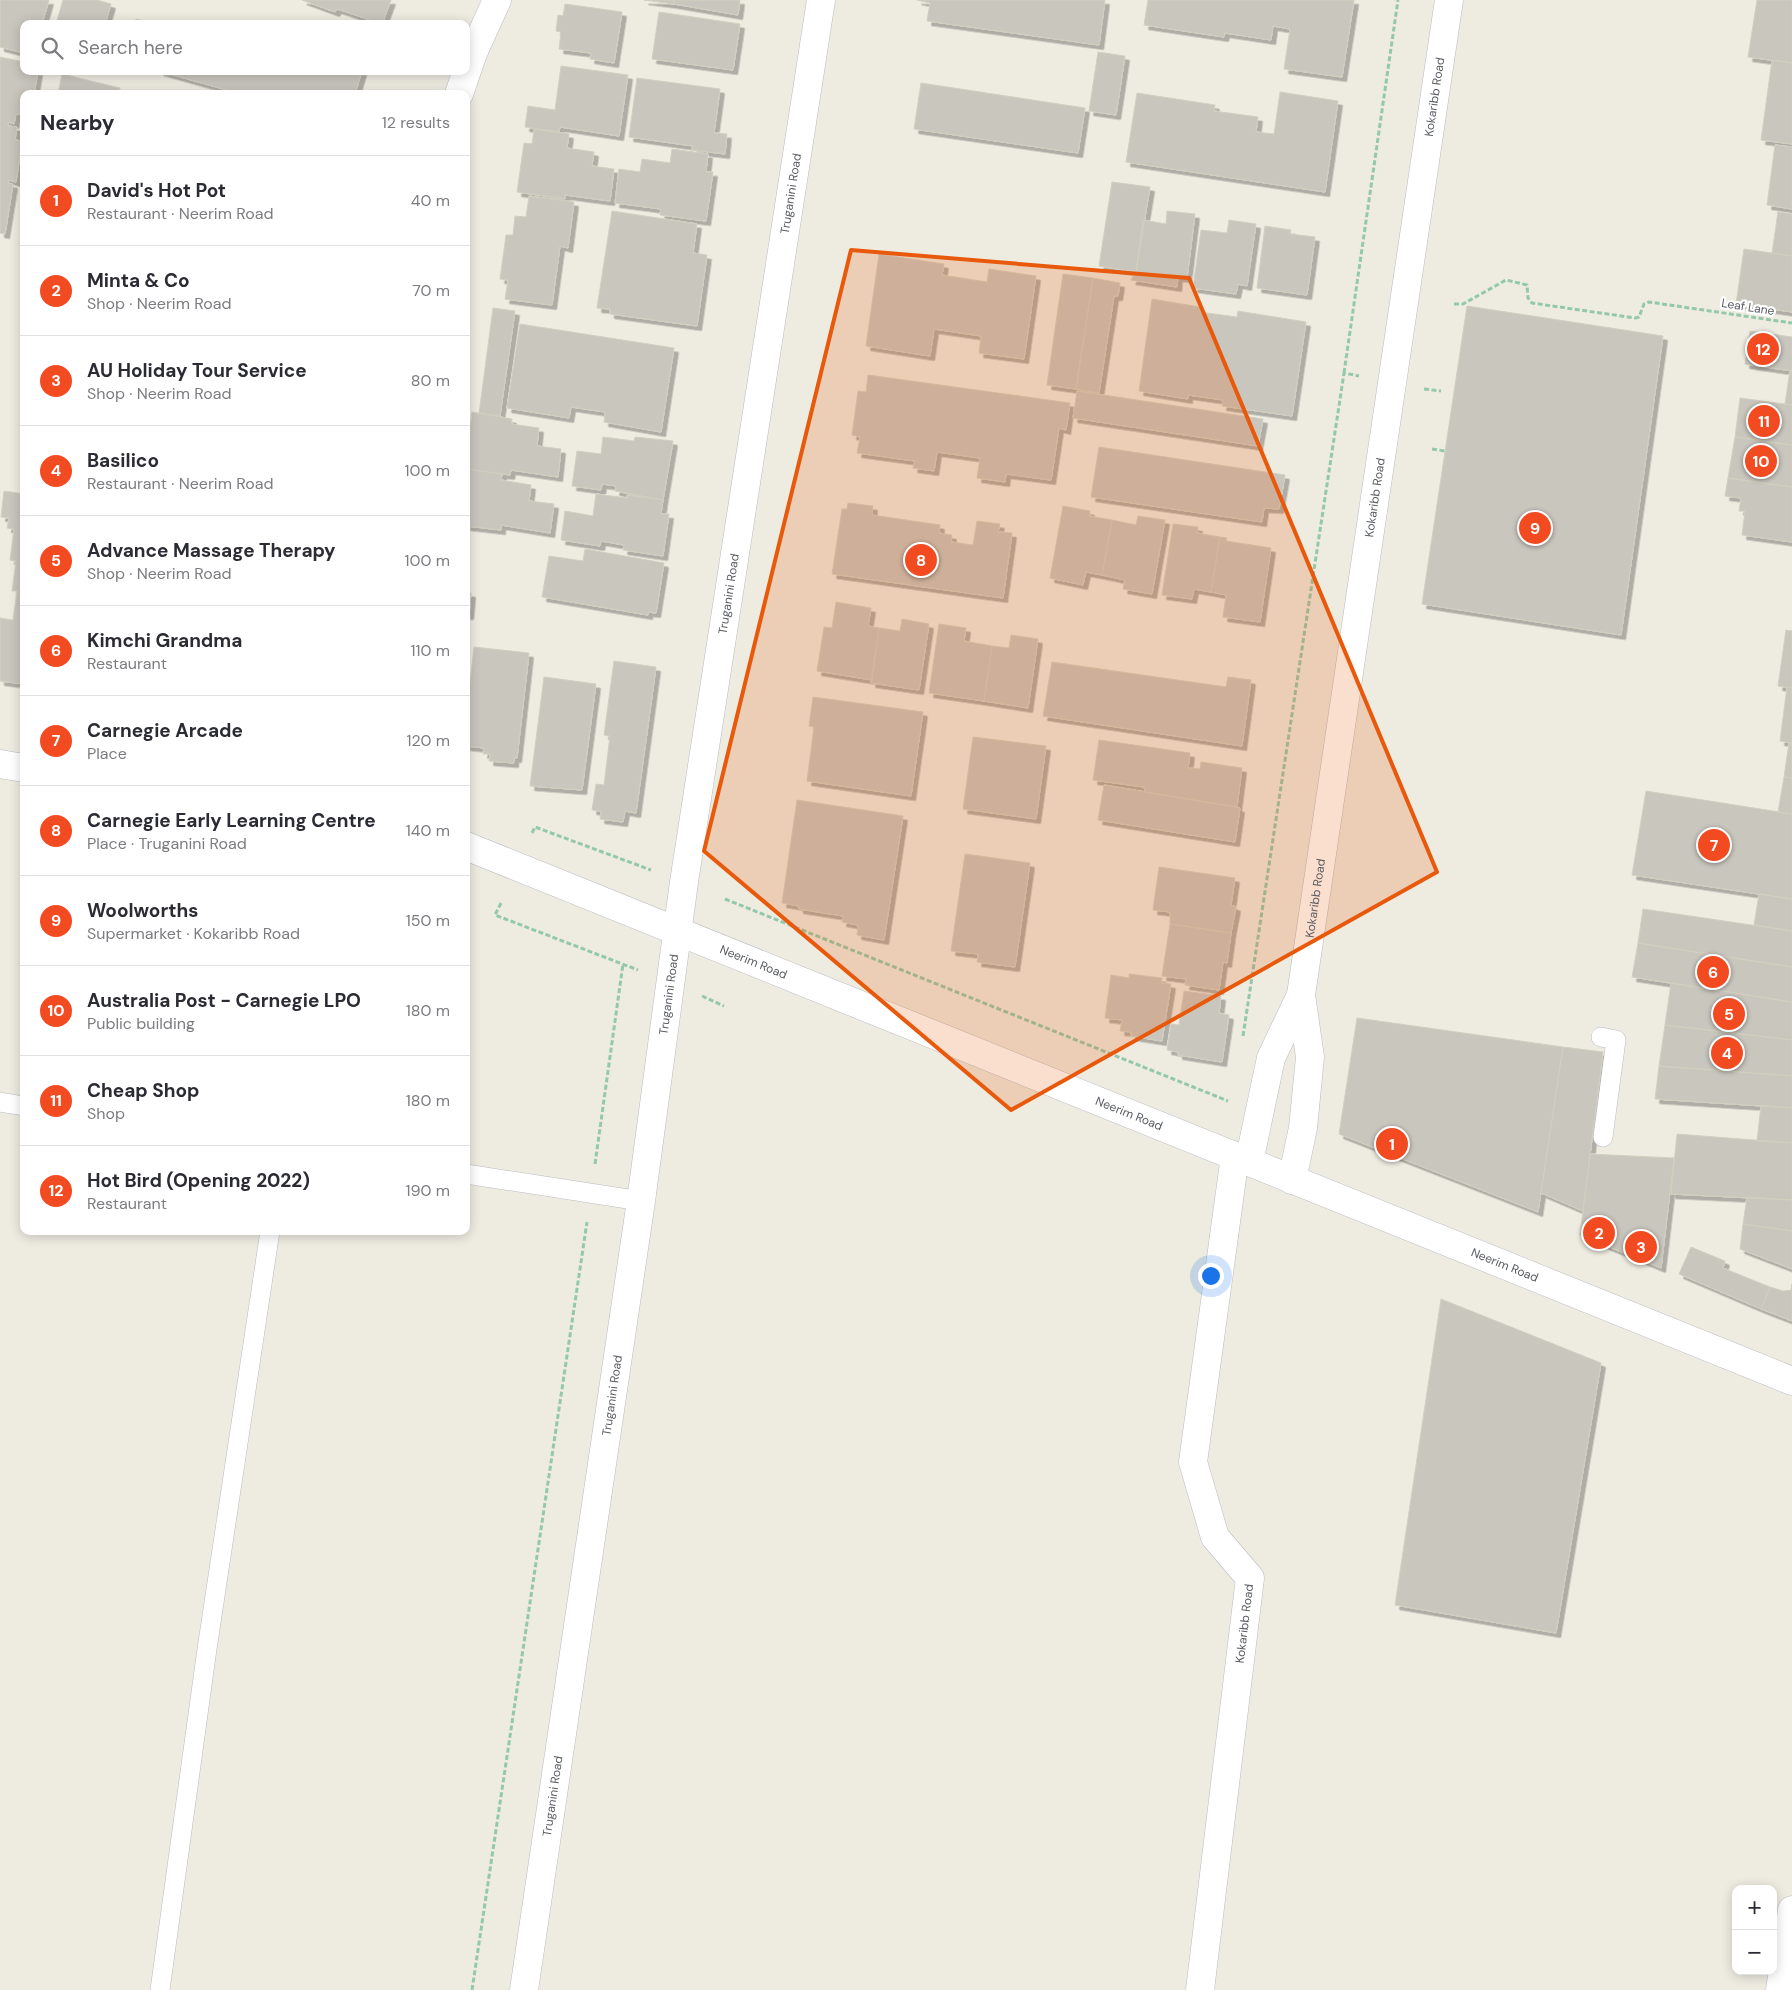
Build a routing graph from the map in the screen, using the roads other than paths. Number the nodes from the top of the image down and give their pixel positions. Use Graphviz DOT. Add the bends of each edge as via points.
graph roads {
  1 [pos="497,0"];
  2 [pos="821,0"];
  3 [pos="1449,0"];
  4 [pos="470,62"];
  5 [pos="465,75"];
  6 [pos="460,90"];
  7 [pos="0,764"];
  8 [pos="20,767"];
  9 [pos="470,848"];
  10 [pos="677,929"];
  11 [pos="1301,994"];
  12 [pos="1601,1037"];
  13 [pos="0,1102"];
  14 [pos="20,1105"];
  15 [pos="1602,1136"];
  16 [pos="1242,1159"];
  17 [pos="470,1175"];
  18 [pos="1292,1180"];
  19 [pos="641,1201"];
  20 [pos="269,1235"];
  21 [pos="1792,1381"];
  22 [pos="1792,1910"];
  23 [pos="160,1990"];
  24 [pos="524,1990"];
  25 [pos="1200,1990"];
  26 [pos="1780,1990"];
  1 -- 4 [label="street"];
  2 -- 10 [label="street, Truganini Road"];
  3 -- 11 [label="street, Kokaribb Road"];
  5 -- 6 [label="street"];
  7 -- 8 [label="street"];
  9 -- 10 [label="street, Neerim Road"];
  10 -- 16 [label="street, Neerim Road"];
  10 -- 19 [label="street, Truganini Road"];
  11 -- 16 [label="street, Kokaribb Road" via="1271,1058 1259,1112"];
  11 -- 18 [label="street, Kokaribb Road" via="1310,1057 1303,1128"];
  12 -- 15 [label="lane" via="1616,1040"];
  13 -- 14 [label="lane"];
  16 -- 18 [label="street, Neerim Road"];
  16 -- 25 [label="street, Kokaribb Road" via="1192,1462 1215,1536 1250,1578"];
  17 -- 19 [label="lane"];
  18 -- 21 [label="street, Neerim Road"];
  19 -- 24 [label="street, Truganini Road"];
  20 -- 23 [label="lane"];
  22 -- 26 [label="street"];
}
